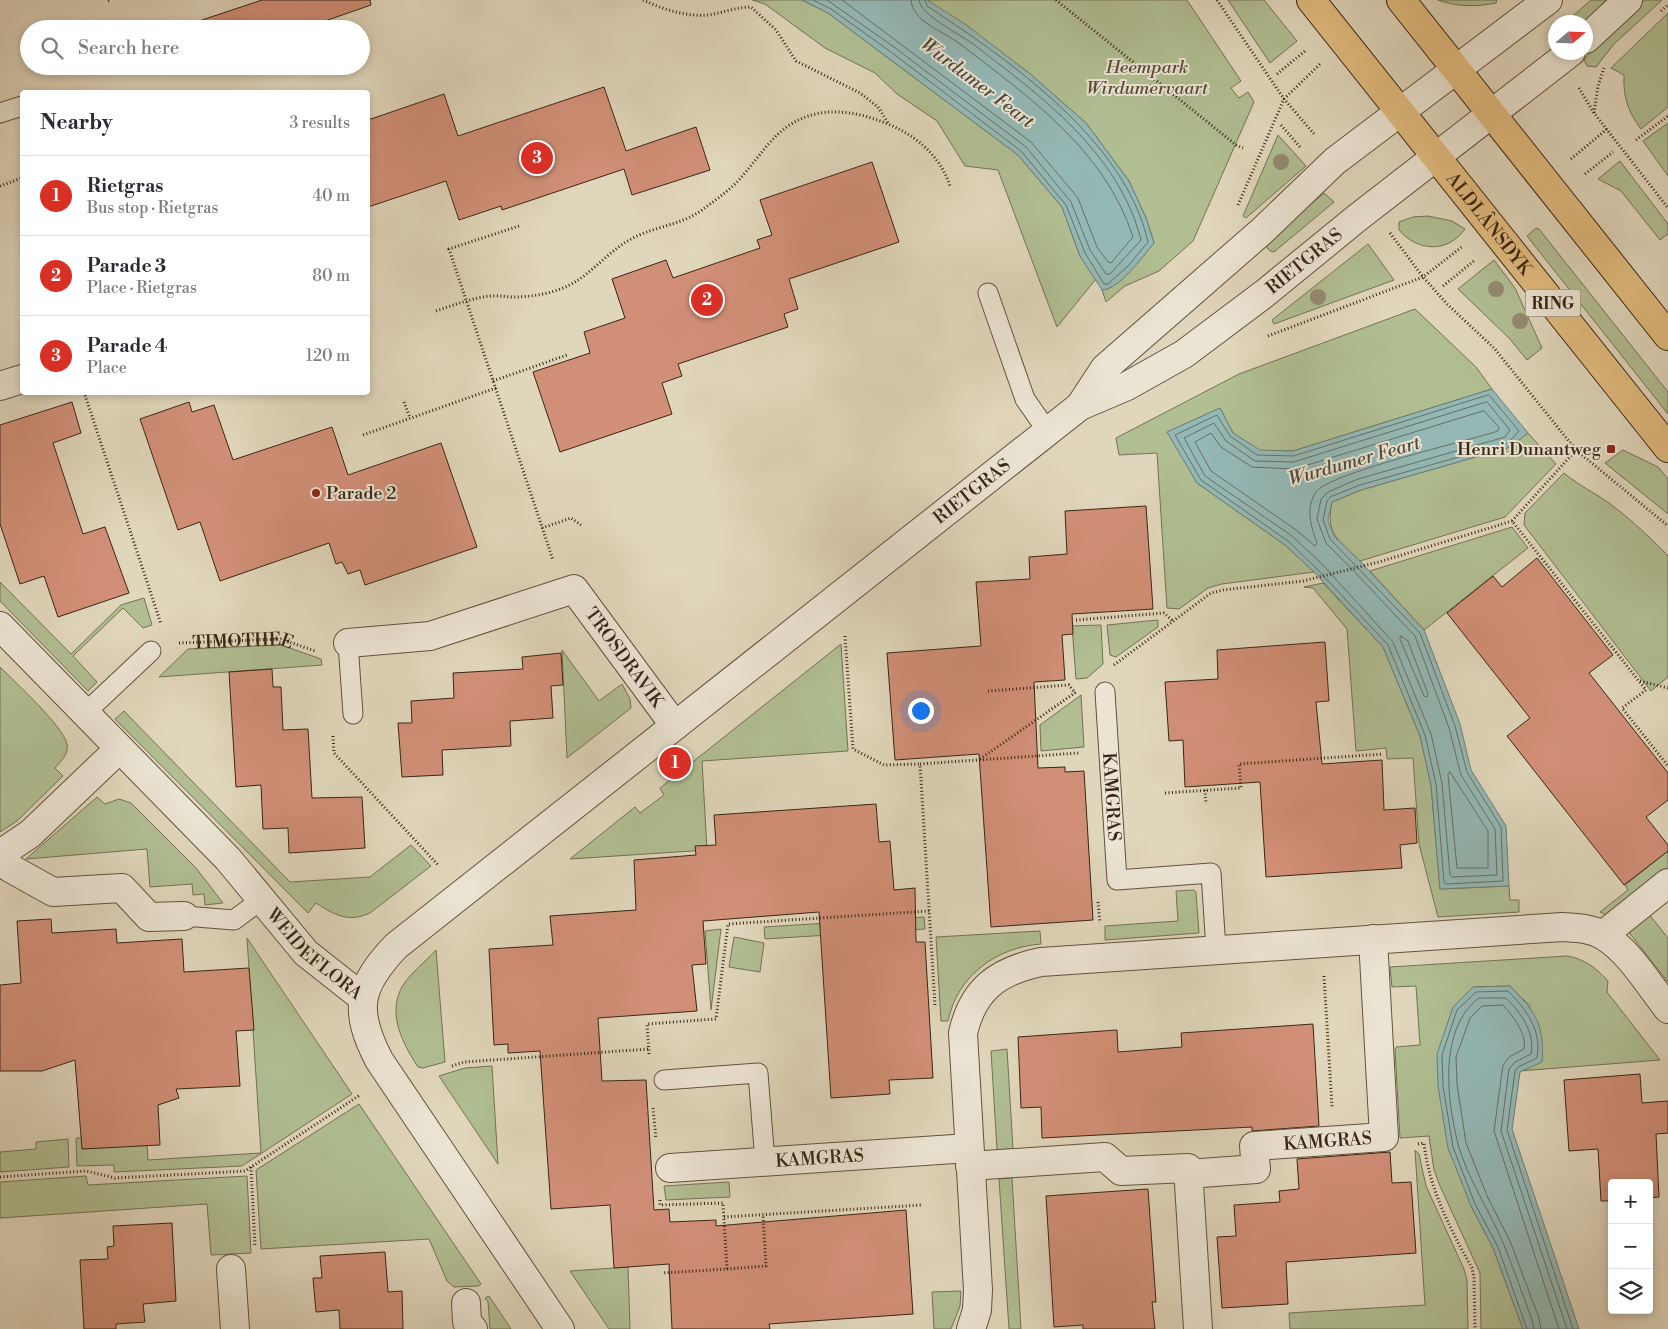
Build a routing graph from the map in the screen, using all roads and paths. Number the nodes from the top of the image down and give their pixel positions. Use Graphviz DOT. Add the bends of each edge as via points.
graph roads {
  1 [pos="642,0"];
  2 [pos="1056,0"];
  3 [pos="1311,0"];
  4 [pos="1401,0"];
  5 [pos="1548,0"];
  6 [pos="1628,0"];
  7 [pos="1593,32"];
  8 [pos="1305,51"];
  9 [pos="1561,60"];
  10 [pos="1457,70"];
  11 [pos="1277,74"];
  12 [pos="1600,79"];
  13 [pos="1284,99"];
  14 [pos="20,107"];
  15 [pos="1400,111"];
  16 [pos="0,113"];
  17 [pos="1594,113"];
  18 [pos="1493,115"];
  19 [pos="1668,116"];
  20 [pos="888,124"];
  21 [pos="1281,125"];
  22 [pos="1636,140"];
  23 [pos="1243,148"];
  24 [pos="1623,150"];
  25 [pos="1613,152"];
  26 [pos="1306,153"];
  27 [pos="1438,157"];
  28 [pos="1585,174"];
  29 [pos="20,179"];
  30 [pos="0,186"];
  31 [pos="950,186"];
  32 [pos="1236,208"];
  33 [pos="1668,208"];
  34 [pos="519,226"];
  35 [pos="1481,256"];
  36 [pos="1443,286"];
  37 [pos="988,293"];
  38 [pos="466,301"];
  39 [pos="436,311"];
  40 [pos="1668,336"];
  41 [pos="1261,337"];
  42 [pos="567,355"];
  43 [pos="20,380"];
  44 [pos="493,381"];
  45 [pos="0,386"];
  46 [pos="496,388"];
  47 [pos="85,395"];
  48 [pos="404,402"];
  49 [pos="1080,406"];
  50 [pos="410,418"];
  51 [pos="1048,432"];
  52 [pos="363,435"];
  53 [pos="1668,448"];
  54 [pos="1576,450"];
  55 [pos="1512,521"];
  56 [pos="581,525"];
  57 [pos="1668,526"];
  58 [pos="542,528"];
  59 [pos="552,557"];
  60 [pos="1076,620"];
  61 [pos="1173,622"];
  62 [pos="161,625"];
  63 [pos="0,626"];
  64 [pos="845,634"];
  65 [pos="177,643"];
  66 [pos="348,643"];
  67 [pos="151,651"];
  68 [pos="322,653"];
  69 [pos="1111,667"];
  70 [pos="1638,681"];
  71 [pos="1668,688"];
  72 [pos="1080,690"];
  73 [pos="988,691"];
  74 [pos="1105,692"];
  75 [pos="1075,693"];
  76 [pos="85,713"];
  77 [pos="353,714"];
  78 [pos="675,726"];
  79 [pos="333,734"];
  80 [pos="119,749"];
  81 [pos="1089,753"];
  82 [pos="1383,754"];
  83 [pos="980,759"];
  84 [pos="920,764"];
  85 [pos="1668,766"];
  86 [pos="1205,790"];
  87 [pos="1164,793"];
  88 [pos="1206,804"];
  89 [pos="1,854"];
  90 [pos="439,866"];
  91 [pos="1668,883"];
  92 [pos="261,900"];
  93 [pos="184,916"];
  94 [pos="1603,935"];
  95 [pos="1372,940"];
  96 [pos="1322,944"];
  97 [pos="1216,950"];
  98 [pos="364,998"];
  99 [pos="935,1007"];
  100 [pos="1668,1009"];
  101 [pos="649,1049"];
  102 [pos="452,1066"];
  103 [pos="664,1080"];
  104 [pos="360,1095"];
  105 [pos="1384,1137"];
  106 [pos="1334,1140"];
  107 [pos="969,1157"];
  108 [pos="765,1162"];
  109 [pos="251,1167"];
  110 [pos="670,1168"];
  111 [pos="1188,1174"];
  112 [pos="0,1177"];
  113 [pos="922,1205"];
  114 [pos="763,1215"];
  115 [pos="724,1217"];
  116 [pos="727,1268"];
  117 [pos="231,1269"];
  118 [pos="466,1303"];
  119 [pos="235,1329"];
  120 [pos="473,1329"];
  121 [pos="560,1329"];
  122 [pos="971,1329"];
  123 [pos="1198,1329"];
  124 [pos="1475,1329"];
  1 -- 20 [label="path" via="692,15 751,7 776,30 796,61 860,93 878,107"];
  2 -- 23 [label="path"];
  3 -- 15 [label="main road, ALDLÂNSDYK / RING"];
  4 -- 10 [label="main road"];
  5 -- 10 [label="street"];
  6 -- 7 [label="street"];
  8 -- 11 [label="path"];
  9 -- 18 [label="street"];
  10 -- 15 [label="street"];
  10 -- 18 [label="main road"];
  12 -- 17 [label="path"];
  13 -- 32 [label="path"];
  14 -- 16 [label="lane"];
  15 -- 27 [label="main road, ALDLÂNSDYK / RING"];
  15 -- 49 [label="street, RIETGRAS" via="1335,161 1262,231 1105,368"];
  18 -- 27 [label="street, RIETGRAS"];
  18 -- 40 [label="main road"];
  19 -- 22 [label="path"];
  20 -- 31 [label="path" via="917,139 934,156"];
  20 -- 38 [label="path" via="842,111 827,110 810,115 777,135 723,195 696,214 636,237 575,282 553,292 493,295"];
  21 -- 26 [label="path"];
  24 -- 33 [label="path"];
  25 -- 28 [label="path"];
  27 -- 49 [label="street, RIETGRAS" via="1184,354 1127,386"];
  27 -- 53 [label="main road, ALDLÂNSDYK / RING"];
  29 -- 30 [label="path"];
  34 -- 38 [label="path" via="449,249"];
  35 -- 36 [label="path"];
  37 -- 51 [label="lane" via="1026,399"];
  38 -- 39 [label="path"];
  38 -- 44 [label="path"];
  41 -- 54 [label="path" via="1423,277 1494,348"];
  42 -- 44 [label="path"];
  43 -- 45 [label="street"];
  44 -- 46 [label="path"];
  46 -- 50 [label="path"];
  46 -- 58 [label="path"];
  47 -- 62 [label="path"];
  48 -- 50 [label="path"];
  49 -- 51 [label="street, RIETGRAS"];
  50 -- 52 [label="path"];
  51 -- 78 [label="street, RIETGRAS"];
  54 -- 55 [label="path"];
  54 -- 57 [label="path"];
  55 -- 61 [label="path" via="1379,562 1303,581 1223,590 1211,594"];
  55 -- 70 [label="path"];
  56 -- 58 [label="path" via="571,518"];
  58 -- 59 [label="path"];
  60 -- 61 [label="path" via="1164,613"];
  61 -- 69 [label="path"];
  63 -- 76 [label="street, WEIDEFLORA"];
  64 -- 84 [label="path" via="853,749 884,765"];
  65 -- 68 [label="path, TIMOTHEE" via="281,639"];
  66 -- 77 [label="lane"];
  66 -- 78 [label="street, TROSDRAVIK" via="430,636 574,589"];
  67 -- 76 [label="lane"];
  70 -- 71 [label="path"];
  70 -- 85 [label="path" via="1646,690 1622,708"];
  72 -- 75 [label="path"];
  73 -- 75 [label="path" via="1069,685"];
  74 -- 97 [label="lane, KAMGRAS" via="1117,880 1211,873"];
  75 -- 83 [label="path"];
  76 -- 80 [label="street, WEIDEFLORA"];
  78 -- 98 [label="street, RIETGRAS" via="396,946 376,967"];
  79 -- 90 [label="path" via="334,753"];
  80 -- 89 [label="street" via="30,834"];
  80 -- 92 [label="street, WEIDEFLORA" via="228,859"];
  81 -- 83 [label="path"];
  82 -- 86 [label="path" via="1239,764 1240,788"];
  83 -- 84 [label="path"];
  84 -- 99 [label="path"];
  86 -- 87 [label="path"];
  86 -- 88 [label="path"];
  89 -- 93 [label="street" via="10,868 52,892 122,888 149,917"];
  91 -- 94 [label="street"];
  92 -- 93 [label="lane" via="234,920"];
  92 -- 98 [label="street, WEIDEFLORA" via="306,953"];
  94 -- 95 [label="street" via="1562,927"];
  94 -- 100 [label="street" via="1622,950"];
  95 -- 96 [label="street"];
  95 -- 105 [label="street, KAMGRAS"];
  96 -- 97 [label="street"];
  96 -- 106 [label="path"];
  97 -- 107 [label="street" via="1041,962 1019,966 998,976 980,993 967,1014 962,1033"];
  98 -- 121 [label="street, WEIDEFLORA" via="362,1018 366,1036 379,1060"];
  101 -- 102 [label="path" via="464,1062"];
  103 -- 108 [label="lane" via="758,1074"];
  104 -- 109 [label="path"];
  105 -- 106 [label="street, KAMGRAS"];
  105 -- 124 [label="path" via="1397,1145 1424,1143 1433,1185 1472,1268"];
  106 -- 111 [label="street, KAMGRAS" via="1254,1146 1256,1169"];
  107 -- 108 [label="street, KAMGRAS"];
  107 -- 111 [label="street, KAMGRAS" via="1105,1157 1121,1172 1188,1168"];
  107 -- 122 [label="street" via="978,1290 977,1310"];
  108 -- 110 [label="street, KAMGRAS"];
  109 -- 112 [label="path" via="245,1172 114,1178 86,1171"];
  109 -- 117 [label="path" via="257,1268"];
  111 -- 123 [label="street"];
  113 -- 114 [label="path"];
  114 -- 115 [label="path"];
  114 -- 116 [label="path" via="766,1266"];
  117 -- 119 [label="street"];
  118 -- 120 [label="street" via="468,1322"];
}
